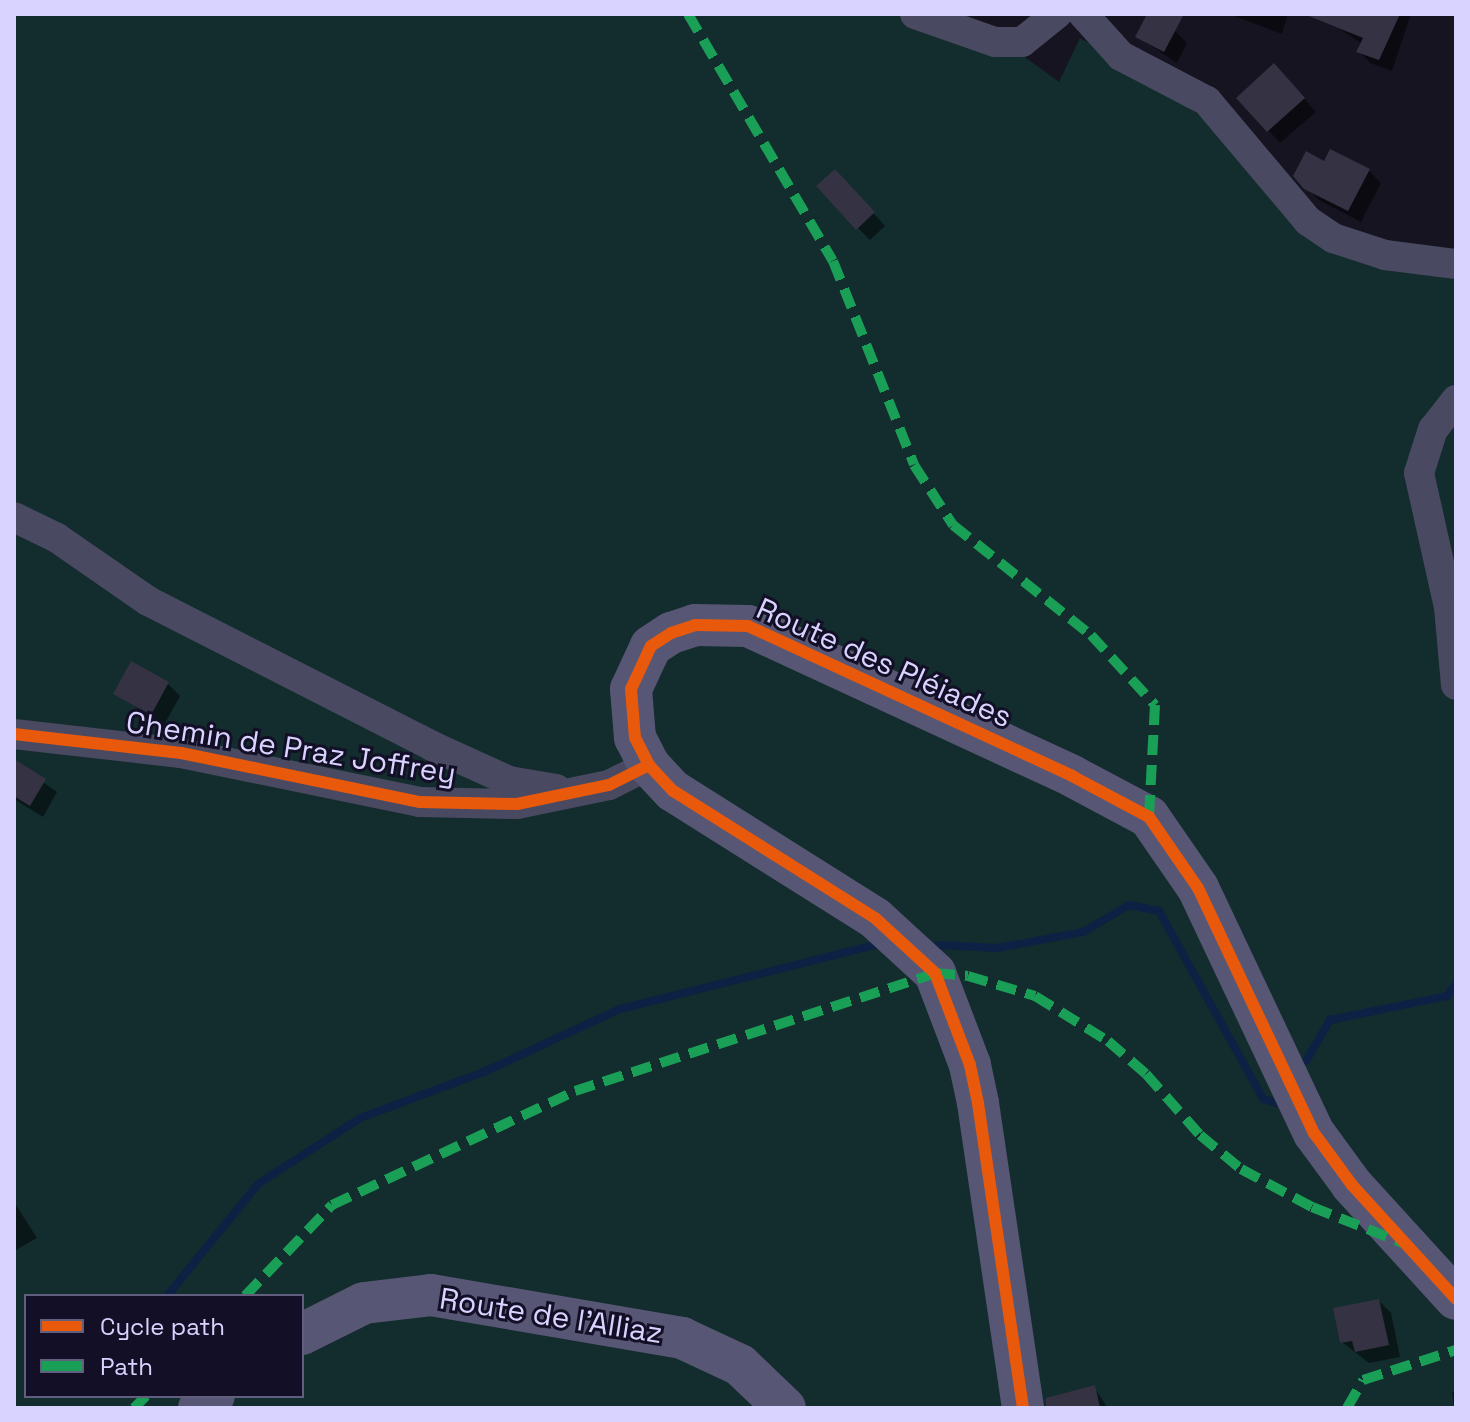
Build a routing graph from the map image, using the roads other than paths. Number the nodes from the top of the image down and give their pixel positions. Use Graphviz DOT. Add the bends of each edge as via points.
graph roads {
  1 [pos="915,14"];
  2 [pos="1057,14"];
  3 [pos="1083,14"];
  4 [pos="1456,264"];
  5 [pos="1456,400"];
  6 [pos="14,517"];
  7 [pos="1456,685"];
  8 [pos="14,734"];
  9 [pos="649,765"];
  10 [pos="578,793"];
  11 [pos="1448,1284"];
  12 [pos="304,1333"];
  13 [pos="785,1408"];
  14 [pos="1023,1408"];
  1 -- 2 [label="street" via="995,42 1022,42"];
  3 -- 4 [label="street" via="1121,56 1207,101 1308,221 1333,238 1385,255"];
  5 -- 7 [label="street" via="1433,429 1419,473 1449,607"];
  6 -- 10 [label="street" via="57,538 148,601 432,746 509,781"];
  8 -- 10 [label="street, Chemin de Praz Joffrey" via="181,753 420,802 517,804"];
  9 -- 10 [label="street, Chemin de Praz Joffrey"];
  9 -- 11 [label="street, Route des Pléiades" via="630,713 631,689 651,646 695,625 748,626 1149,817 1181,856 1198,888 1314,1133 1352,1185"];
  9 -- 14 [label="street, Route des Pléiades" via="673,791 875,918 935,973 970,1065 978,1103"];
  12 -- 13 [label="street, Route de l'Alliaz" via="364,1303 408,1295 446,1297 682,1338 740,1365"];
}
